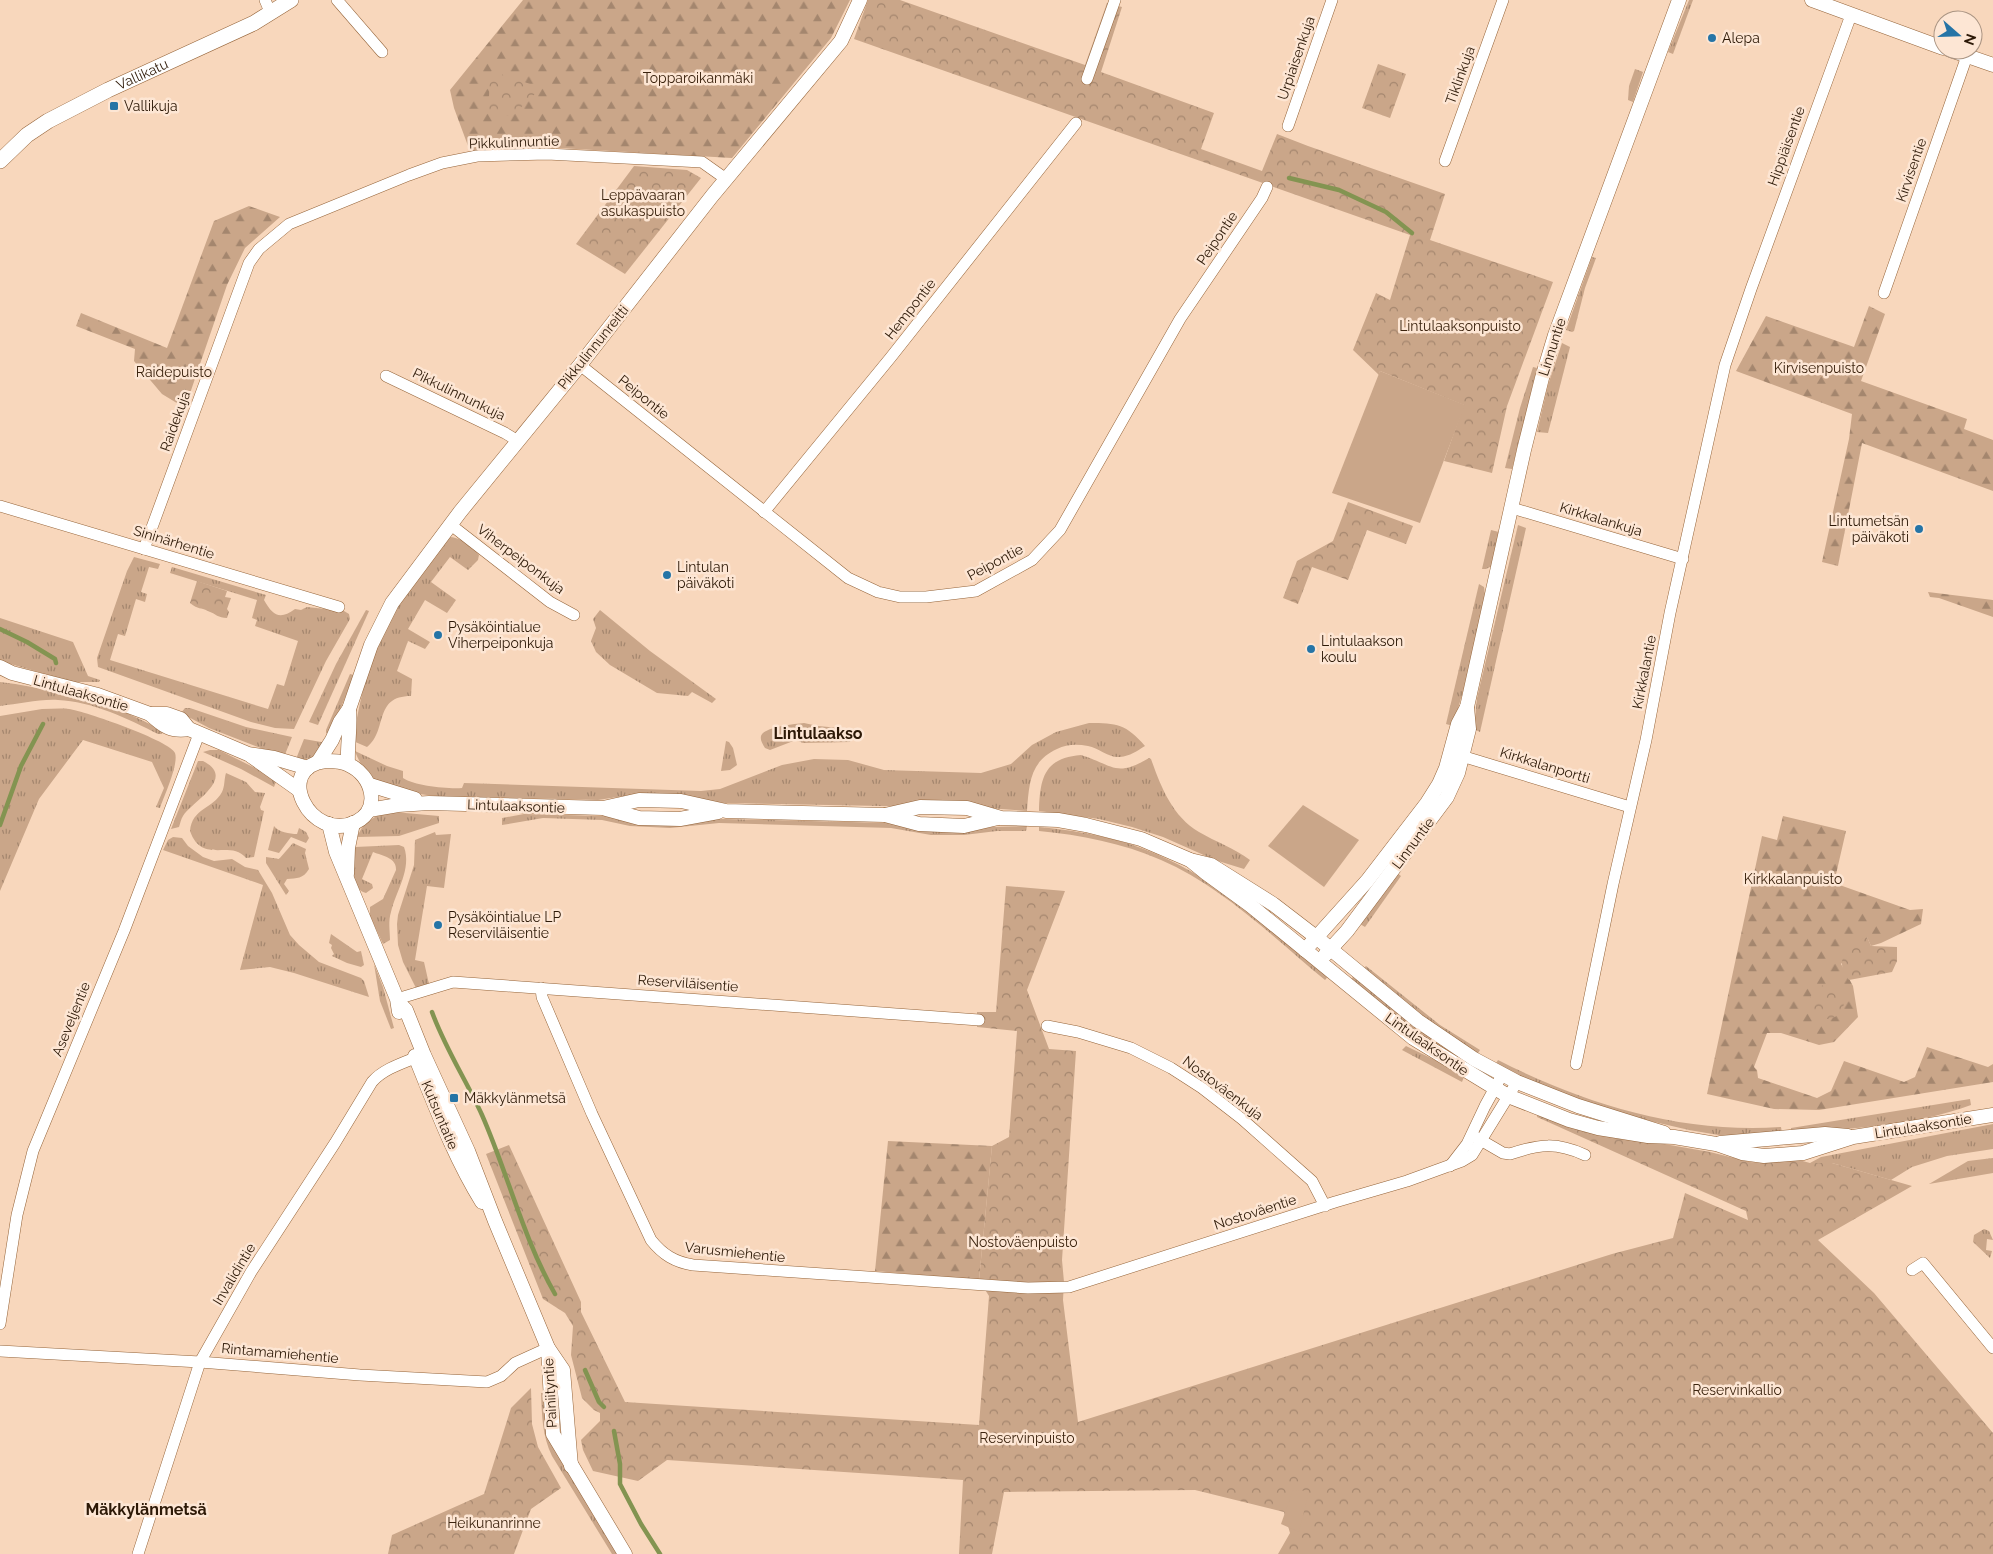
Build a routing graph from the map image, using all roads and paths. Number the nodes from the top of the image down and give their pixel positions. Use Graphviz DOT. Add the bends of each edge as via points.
graph roads {
  1 [pos="291,0"];
  2 [pos="338,0"];
  3 [pos="860,0"];
  4 [pos="1115,0"];
  5 [pos="1332,0"];
  6 [pos="1503,0"];
  7 [pos="1679,0"];
  8 [pos="1812,0"];
  9 [pos="268,7"];
  10 [pos="1851,15"];
  11 [pos="1933,44"];
  12 [pos="382,52"];
  13 [pos="1966,60"];
  14 [pos="1979,60"];
  15 [pos="1993,65"];
  16 [pos="1087,79"];
  17 [pos="1076,122"];
  18 [pos="1288,126"];
  19 [pos="2,153"];
  20 [pos="1445,160"];
  21 [pos="726,179"];
  22 [pos="1267,188"];
  23 [pos="259,249"];
  24 [pos="1751,289"];
  25 [pos="1884,293"];
  26 [pos="580,365"];
  27 [pos="386,376"];
  28 [pos="518,441"];
  29 [pos="0,506"];
  30 [pos="1512,508"];
  31 [pos="764,512"];
  32 [pos="451,525"];
  33 [pos="144,549"];
  34 [pos="1683,559"];
  35 [pos="339,606"];
  36 [pos="574,615"];
  37 [pos="4,671"];
  38 [pos="349,709"];
  39 [pos="194,732"];
  40 [pos="248,754"];
  41 [pos="1457,754"];
  42 [pos="348,764"];
  43 [pos="313,765"];
  44 [pos="370,785"];
  45 [pos="299,790"];
  46 [pos="429,803"];
  47 [pos="1630,807"];
  48 [pos="369,810"];
  49 [pos="353,823"];
  50 [pos="329,824"];
  51 [pos="1190,860"];
  52 [pos="347,877"];
  53 [pos="1316,937"];
  54 [pos="1331,949"];
  55 [pos="1305,950"];
  56 [pos="1320,962"];
  57 [pos="541,988"];
  58 [pos="398,1001"];
  59 [pos="979,1020"];
  60 [pos="1046,1026"];
  61 [pos="420,1056"];
  62 [pos="1576,1064"];
  63 [pos="1502,1075"];
  64 [pos="1517,1082"];
  65 [pos="1494,1088"];
  66 [pos="1508,1096"];
  67 [pos="1993,1115"];
  68 [pos="1674,1137"];
  69 [pos="1477,1138"];
  70 [pos="1585,1155"];
  71 [pos="1325,1206"];
  72 [pos="1912,1270"];
  73 [pos="1069,1287"];
  74 [pos="0,1324"];
  75 [pos="548,1348"];
  76 [pos="1993,1348"];
  77 [pos="0,1351"];
  78 [pos="200,1362"];
  79 [pos="138,1554"];
  80 [pos="625,1554"];
  1 -- 9 [label="main road, Vallikatu"];
  2 -- 12 [label="street"];
  3 -- 21 [label="street, Pikkulinnunreitti" via="841,41"];
  4 -- 16 [label="street"];
  5 -- 18 [label="street, Urpiaisenkuja"];
  6 -- 20 [label="street, Tiklinkuja"];
  7 -- 30 [label="street, Linnuntie" via="1555,335"];
  8 -- 10 [label="street"];
  9 -- 19 [label="main road, Vallikatu" via="76,106"];
  10 -- 11 [label="street"];
  10 -- 24 [label="street, Hippiäisentie"];
  13 -- 25 [label="street, Kirvisentie"];
  14 -- 15 [label="street"];
  17 -- 31 [label="street, Hempontie"];
  21 -- 23 [label="street, Pikkulinnuntie" via="702,162 547,154 477,156 442,163 289,224"];
  21 -- 26 [label="street, Pikkulinnunreitti"];
  22 -- 31 [label="street, Peipontie" via="1180,319 1060,530 1032,560 976,591 900,597 878,592 848,578"];
  23 -- 33 [label="street, Raidekuja" via="249,263"];
  24 -- 34 [label="street, Kirkkalantie" via="1725,365"];
  26 -- 28 [label="street, Pikkulinnunreitti"];
  26 -- 31 [label="street, Peipontie"];
  27 -- 28 [label="street, Pikkulinnunkuja"];
  28 -- 32 [label="street, Pikkulinnunreitti"];
  29 -- 33 [label="street, Sininärhentie"];
  30 -- 34 [label="street, Kirkkalankuja"];
  30 -- 41 [label="street, Linnuntie" via="1467,707 1458,724"];
  32 -- 36 [label="street, Viherpeiponkuja" via="550,602"];
  32 -- 38 [label="street, Pikkulinnunreitti" via="392,602 379,625"];
  33 -- 35 [label="street, Sininärhentie"];
  34 -- 47 [label="street, Kirkkalantie"];
  37 -- 39 [label="street, Lintulaaksontie" via="98,695 150,714 167,714 181,719"];
  38 -- 42 [label="street, Pikkulinnunreitti"];
  38 -- 43 [label="street, Pikkulinnunreitti"];
  39 -- 40 [label="street, Lintulaaksontie"];
  39 -- 74 [label="street, Aseveljentie" via="124,931 33,1151 17,1215"];
  40 -- 43 [label="street"];
  40 -- 45 [label="street"];
  41 -- 47 [label="street, Kirkkalanportti"];
  41 -- 53 [label="street, Linnuntie" via="1427,803 1367,881"];
  41 -- 54 [label="street, Linnuntie" via="1447,797"];
  42 -- 43 [label="street" via="334,761"];
  42 -- 44 [label="street"];
  43 -- 45 [label="street" via="302,777"];
  44 -- 46 [label="street, Lintulaaksontie"];
  44 -- 48 [label="street" via="372,799"];
  45 -- 50 [label="street" via="307,810"];
  46 -- 48 [label="street, Lintulaaksontie"];
  46 -- 51 [label="street, Lintulaaksontie" via="603,808 639,800 680,801 726,811 885,816 920,807 966,808 1001,818 1086,824 1141,839"];
  47 -- 62 [label="street, Kirkkalantie"];
  48 -- 49 [label="street"];
  49 -- 50 [label="street" via="342,826"];
  49 -- 52 [label="street, Kutsuntatie"];
  50 -- 52 [label="street, Kutsuntatie"];
  51 -- 53 [label="street, Lintulaaksontie" via="1211,865 1250,888"];
  51 -- 55 [label="street, Lintulaaksontie"];
  52 -- 58 [label="street, Kutsuntatie"];
  53 -- 54 [label="street, Lintulaaksontie"];
  53 -- 55 [label="street, Linnuntie"];
  54 -- 56 [label="street, Linnuntie"];
  54 -- 63 [label="street, Lintulaaksontie" via="1418,1021"];
  55 -- 56 [label="street, Lintulaaksontie"];
  56 -- 65 [label="street, Lintulaaksontie" via="1414,1038"];
  57 -- 58 [label="street, Reserviläisentie" via="453,982"];
  57 -- 59 [label="street, Reserviläisentie"];
  57 -- 73 [label="street, Varusmiehentie" via="566,1056 651,1240 672,1259 693,1265 735,1269 1028,1288"];
  58 -- 61 [label="street, Kutsuntatie" via="399,1012"];
  60 -- 71 [label="street, Nostoväenkuja" via="1131,1048 1202,1088 1312,1180"];
  61 -- 75 [label="street, Kutsuntatie" via="466,1175 495,1221"];
  61 -- 78 [label="street, Invalidintie" via="372,1082 251,1272"];
  63 -- 64 [label="street, Lintulaaksontie"];
  63 -- 65 [label="street, Nostoväentie"];
  64 -- 66 [label="street, Nostoväentie"];
  64 -- 68 [label="street, Lintulaaksontie"];
  65 -- 66 [label="street, Lintulaaksontie"];
  65 -- 69 [label="street, Nostoväentie"];
  66 -- 68 [label="street, Lintulaaksontie" via="1598,1128"];
  66 -- 69 [label="street, Nostoväentie"];
  67 -- 68 [label="street, Lintulaaksontie" via="1854,1137 1825,1134 1716,1144"];
  69 -- 70 [label="street" via="1510,1154 1549,1144"];
  69 -- 71 [label="street, Nostoväentie" via="1472,1155 1462,1162"];
  71 -- 73 [label="street, Nostoväentie"];
  72 -- 76 [label="street" via="1923,1263"];
  75 -- 78 [label="street, Rintamamiehentie" via="515,1363 501,1376 487,1382"];
  75 -- 80 [label="street, Painiityntie" via="563,1370 571,1466"];
  77 -- 78 [label="street, Rintamamiehentie"];
  78 -- 79 [label="street, Invalidintie"];
}
